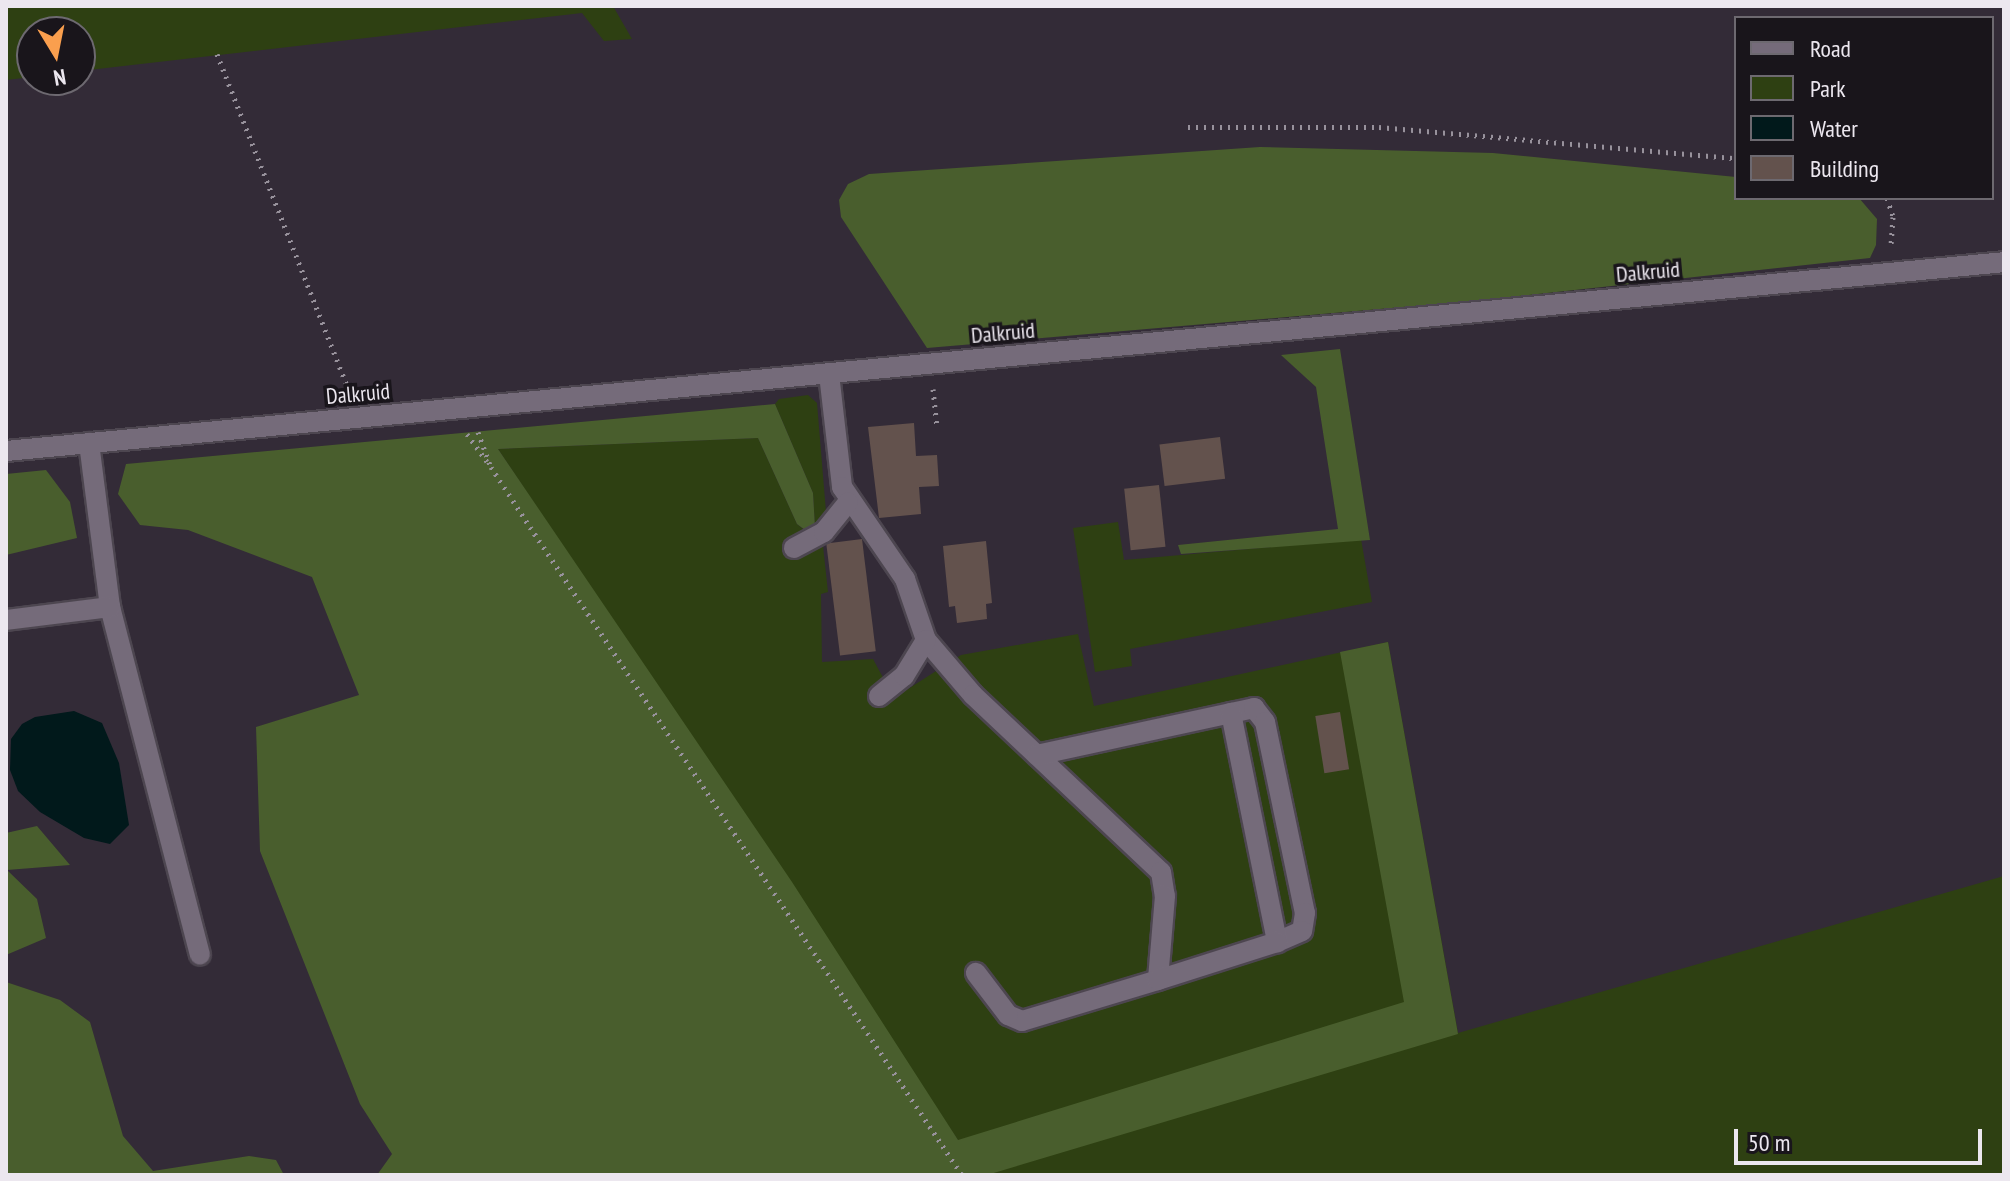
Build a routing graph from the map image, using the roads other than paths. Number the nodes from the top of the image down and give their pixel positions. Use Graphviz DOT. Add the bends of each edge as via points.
graph roads {
  1 [pos="2004,262"];
  2 [pos="829,374"];
  3 [pos="89,443"];
  4 [pos="6,451"];
  5 [pos="848,502"];
  6 [pos="794,548"];
  7 [pos="110,607"];
  8 [pos="6,620"];
  9 [pos="926,640"];
  10 [pos="879,696"];
  11 [pos="1231,713"];
  12 [pos="1037,755"];
  13 [pos="1277,942"];
  14 [pos="200,955"];
  15 [pos="976,973"];
  16 [pos="1158,980"];
  1 -- 2 [label="street, Dalkruid"];
  2 -- 3 [label="street, Dalkruid"];
  2 -- 5 [label="street" via="838,471"];
  3 -- 4 [label="street, Dalkruid"];
  3 -- 7 [label="street"];
  5 -- 6 [label="street" via="824,532"];
  5 -- 9 [label="street" via="905,579"];
  7 -- 8 [label="street"];
  7 -- 14 [label="street"];
  9 -- 10 [label="street" via="904,676"];
  9 -- 12 [label="street" via="973,695"];
  11 -- 12 [label="street"];
  11 -- 13 [label="street"];
  11 -- 13 [label="street" via="1254,708 1265,722 1305,913 1302,931"];
  12 -- 16 [label="street" via="1161,872 1165,896"];
  13 -- 16 [label="street"];
  15 -- 16 [label="street" via="1008,1015 1022,1021"];
}
